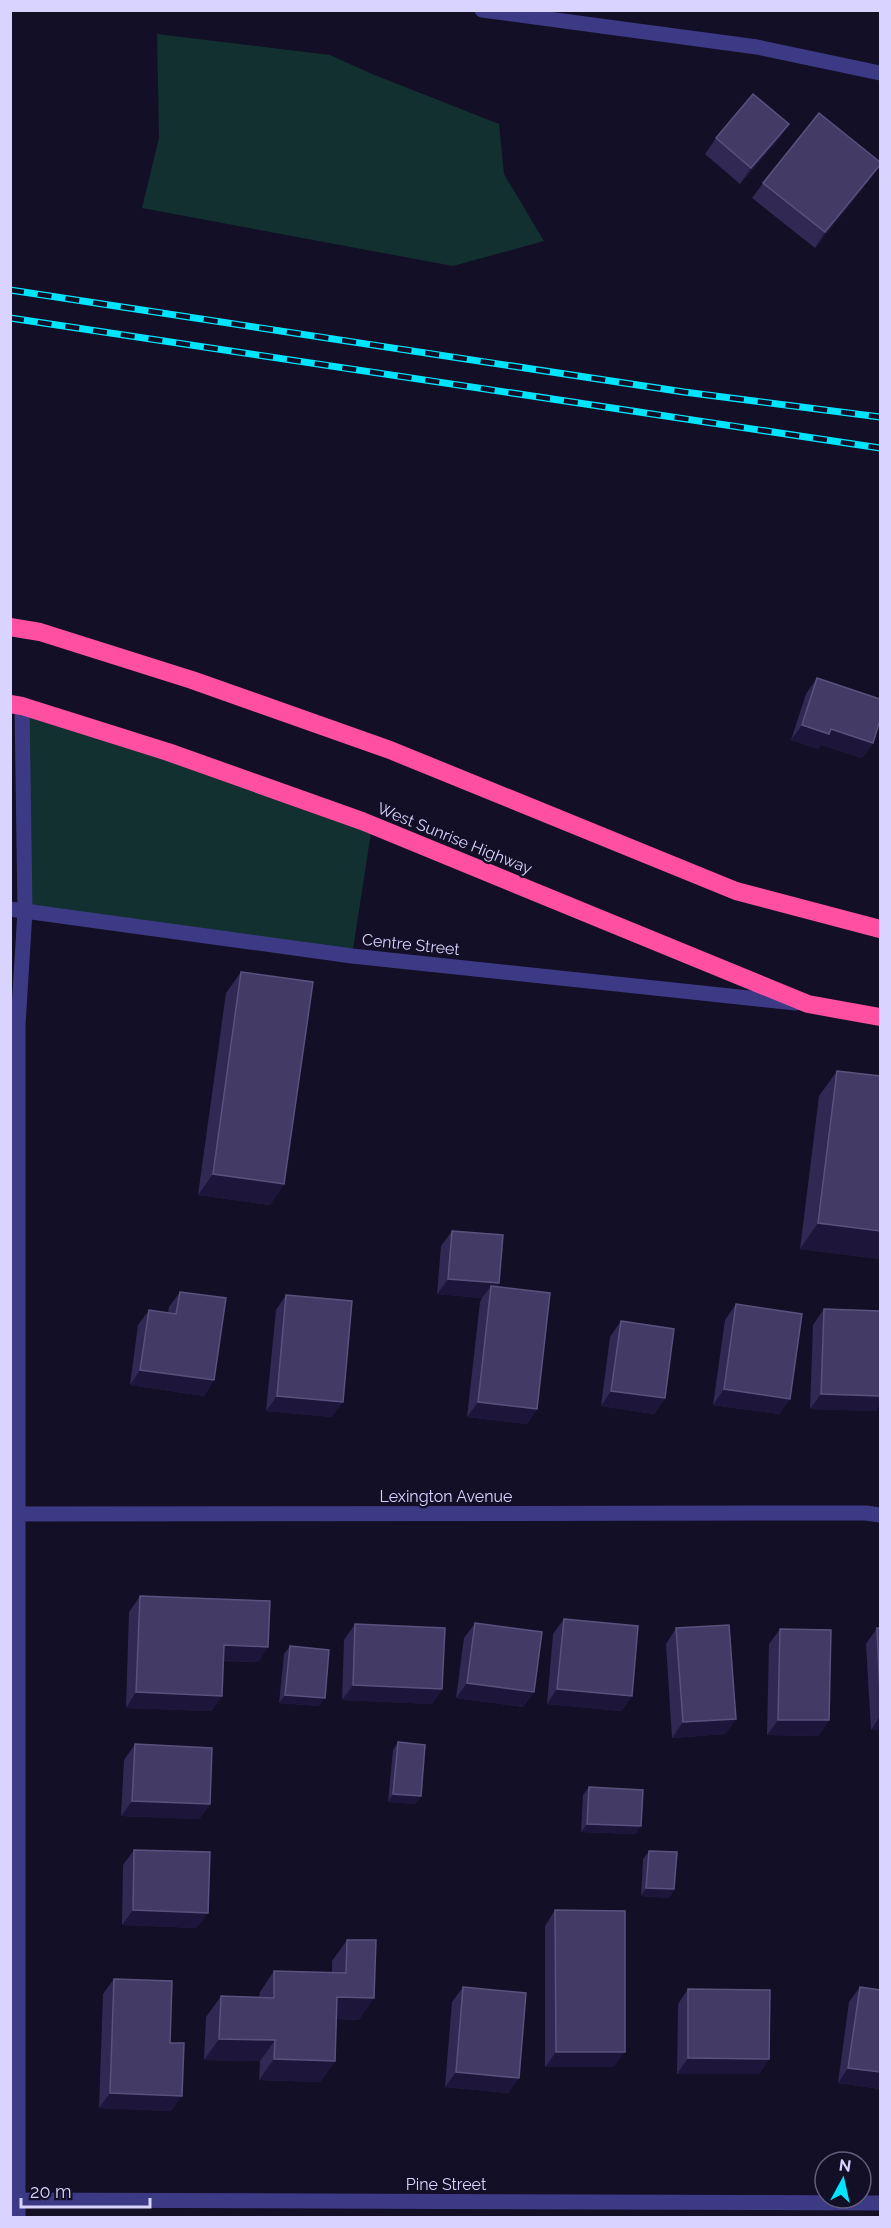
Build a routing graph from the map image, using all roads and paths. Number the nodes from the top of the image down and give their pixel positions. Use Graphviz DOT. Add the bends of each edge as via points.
graph roads {
  1 [pos="482,10"];
  2 [pos="880,73"];
  3 [pos="10,627"];
  4 [pos="16,705"];
  5 [pos="18,910"];
  6 [pos="880,928"];
  7 [pos="808,1004"];
  8 [pos="880,1017"];
  9 [pos="14,1514"];
  10 [pos="880,1515"];
  11 [pos="15,2200"];
  12 [pos="880,2203"];
  13 [pos="695,2210"];
  14 [pos="18,2217"];
  1 -- 2 [label="street" via="757,47"];
  3 -- 6 [label="highway" via="40,632 192,680 390,750 736,891"];
  4 -- 5 [label="street"];
  4 -- 7 [label="highway, West Sunrise Highway" via="168,752 362,821"];
  5 -- 7 [label="street, Centre Street" via="352,956"];
  5 -- 9 [label="street"];
  7 -- 8 [label="highway, West Sunrise Highway"];
  9 -- 10 [label="street, Lexington Avenue"];
  9 -- 11 [label="street"];
  11 -- 13 [label="street, Pine Street"];
  11 -- 14 [label="street"];
  12 -- 13 [label="street, Pine Street"];
}
